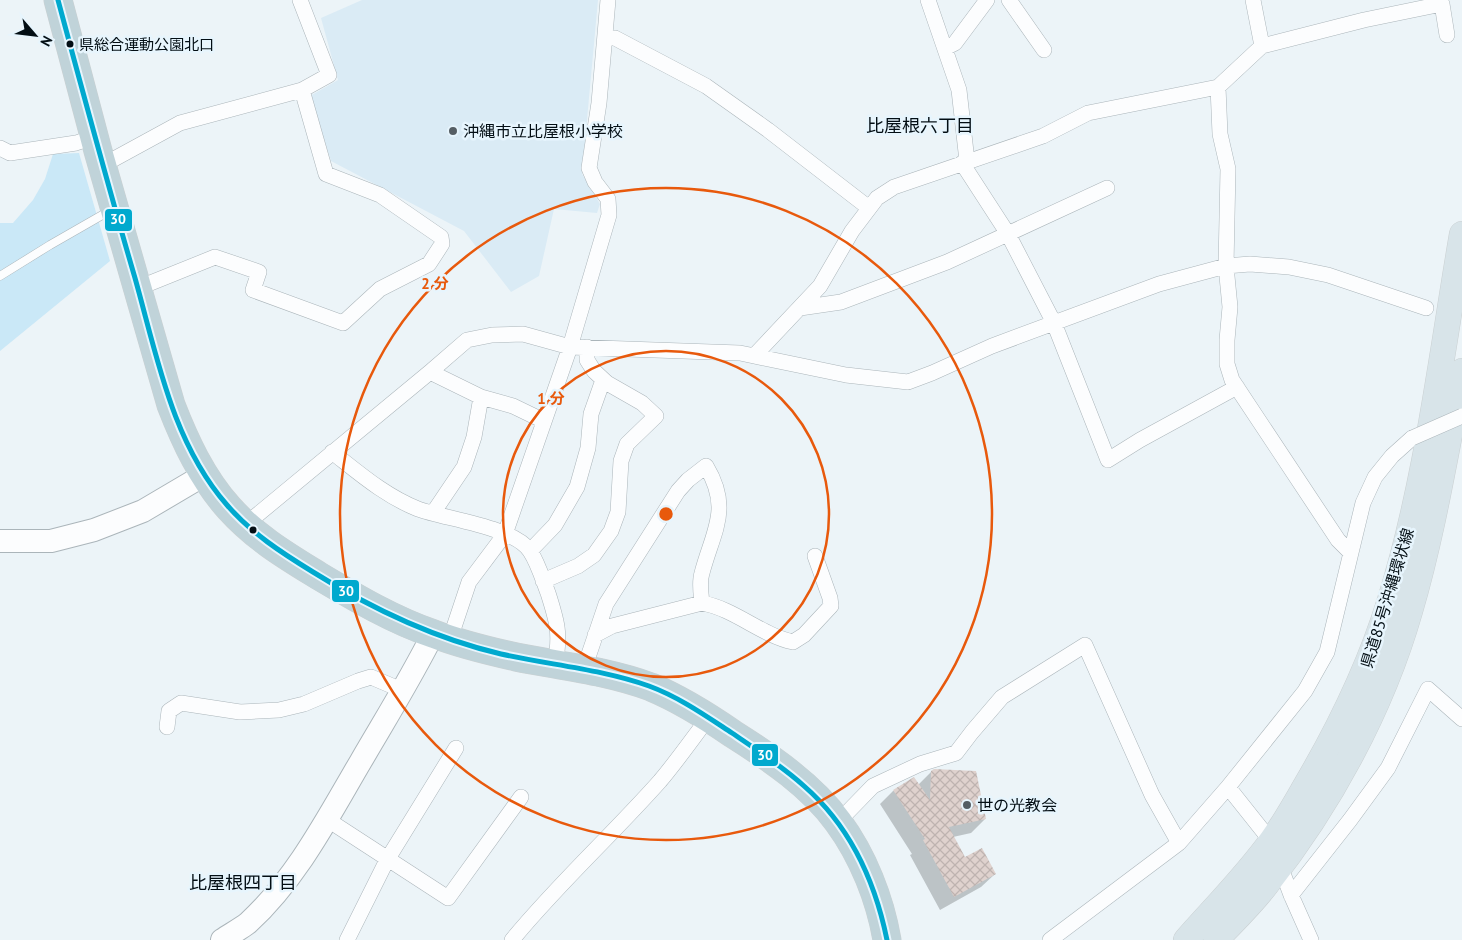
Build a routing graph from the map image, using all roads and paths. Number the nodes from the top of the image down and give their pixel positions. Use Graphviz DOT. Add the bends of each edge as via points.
graph roads {
  1 [pos="58,0"];
  2 [pos="300,0"];
  3 [pos="608,0"];
  4 [pos="928,0"];
  5 [pos="987,0"];
  6 [pos="1009,0"];
  7 [pos="1253,0"];
  8 [pos="1447,35"];
  9 [pos="606,37"];
  10 [pos="1262,46"];
  11 [pos="945,48"];
  12 [pos="1044,50"];
  13 [pos="1218,87"];
  14 [pos="302,90"];
  15 [pos="94,137"];
  16 [pos="0,148"];
  17 [pos="965,162"];
  18 [pos="102,164"];
  19 [pos="1107,188"];
  20 [pos="114,208"];
  21 [pos="869,208"];
  22 [pos="1008,234"];
  23 [pos="1462,234"];
  24 [pos="1226,266"];
  25 [pos="0,276"];
  26 [pos="138,288"];
  27 [pos="800,308"];
  28 [pos="1426,308"];
  29 [pos="1054,323"];
  30 [pos="570,347"];
  31 [pos="587,348"];
  32 [pos="754,356"];
  33 [pos="1462,371"];
  34 [pos="430,372"];
  35 [pos="603,380"];
  36 [pos="1237,387"];
  37 [pos="481,397"];
  38 [pos="1462,416"];
  39 [pos="544,421"];
  40 [pos="332,452"];
  41 [pos="204,475"];
  42 [pos="433,513"];
  43 [pos="245,525"];
  44 [pos="505,534"];
  45 [pos="0,542"];
  46 [pos="530,551"];
  47 [pos="1350,552"];
  48 [pos="815,556"];
  49 [pos="543,581"];
  50 [pos="702,603"];
  51 [pos="595,635"];
  52 [pos="441,637"];
  53 [pos="555,664"];
  54 [pos="584,669"];
  55 [pos="404,691"];
  56 [pos="709,718"];
  57 [pos="1462,719"];
  58 [pos="167,727"];
  59 [pos="456,748"];
  60 [pos="1228,787"];
  61 [pos="520,798"];
  62 [pos="328,820"];
  63 [pos="838,822"];
  64 [pos="1271,841"];
  65 [pos="1179,842"];
  66 [pos="387,860"];
  67 [pos="1280,866"];
  68 [pos="1291,895"];
  69 [pos="353,938"];
  70 [pos="222,940"];
  71 [pos="512,940"];
  72 [pos="887,940"];
  73 [pos="1050,940"];
  74 [pos="1186,940"];
  75 [pos="1216,940"];
  76 [pos="1311,940"];
  1 -- 15 [label="highway"];
  2 -- 14 [label="street" via="329,75"];
  3 -- 9 [label="street"];
  4 -- 11 [label="street"];
  5 -- 11 [label="street" via="956,43"];
  6 -- 12 [label="street"];
  7 -- 10 [label="street"];
  8 -- 10 [label="street" via="1442,4"];
  9 -- 21 [label="street" via="615,38 706,86"];
  9 -- 30 [label="street" via="589,168 608,199 609,215"];
  10 -- 13 [label="street"];
  11 -- 17 [label="street" via="959,90"];
  13 -- 17 [label="street" via="1088,113 1042,136"];
  13 -- 24 [label="street" via="1220,134 1228,169"];
  14 -- 18 [label="street" via="180,123"];
  14 -- 26 [label="street" via="326,174 380,195 441,237 442,244 429,264 380,289 343,323 253,290 259,272 215,257"];
  15 -- 16 [label="street" via="76,143 10,153"];
  15 -- 18 [label="highway"];
  17 -- 21 [label="street" via="894,187 877,198"];
  17 -- 22 [label="street"];
  18 -- 20 [label="highway"];
  19 -- 22 [label="street"];
  20 -- 25 [label="lane"];
  20 -- 26 [label="highway"];
  21 -- 27 [label="street" via="820,286"];
  22 -- 27 [label="street" via="947,262 841,302"];
  22 -- 29 [label="street"];
  23 -- 64 [label="main road, 県道85号沖縄環状線" via="1425,456 1390,600 1366,670 1345,715"];
  24 -- 28 [label="street" via="1289,267 1328,275"];
  24 -- 29 [label="street" via="1158,284"];
  24 -- 36 [label="street" via="1230,307 1227,364"];
  26 -- 41 [label="highway" via="171,405"];
  27 -- 32 [label="street"];
  29 -- 32 [label="street" via="908,382 846,375"];
  29 -- 36 [label="street" via="1108,460"];
  30 -- 31 [label="street"];
  30 -- 34 [label="street" via="523,334 492,335 467,340"];
  30 -- 39 [label="street"];
  31 -- 32 [label="street"];
  31 -- 35 [label="street" via="587,360"];
  33 -- 67 [label="main road, 県道85号沖縄環状線" via="1427,545 1399,646 1351,754 1302,836"];
  34 -- 37 [label="street"];
  34 -- 40 [label="street"];
  35 -- 46 [label="street" via="591,414 588,448 577,487 555,525"];
  35 -- 49 [label="street" via="642,403 656,416 627,444 621,461 618,512 611,531 594,555 578,566"];
  36 -- 47 [label="street" via="1338,540"];
  37 -- 39 [label="street" via="513,406"];
  37 -- 42 [label="street" via="474,437 464,467"];
  38 -- 47 [label="street, bridge" via="1412,438 1392,456 1375,478 1363,503"];
  39 -- 44 [label="street"];
  40 -- 42 [label="street" via="390,496"];
  40 -- 43 [label="street"];
  41 -- 43 [label="highway"];
  41 -- 45 [label="street" via="143,511 94,530 51,541"];
  42 -- 44 [label="street"];
  43 -- 52 [label="highway" via="267,544 358,599"];
  44 -- 46 [label="street" via="520,541"];
  44 -- 52 [label="street" via="469,582"];
  46 -- 49 [label="street"];
  47 -- 60 [label="street" via="1333,632 1316,673"];
  48 -- 50 [label="street" via="831,606 794,642"];
  49 -- 53 [label="street" via="558,623"];
  50 -- 51 [label="street" via="612,626"];
  50 -- 51 [label="street" via="701,575 715,537 720,509 715,480 706,466 672,499 606,604"];
  51 -- 54 [label="street"];
  52 -- 53 [label="highway"];
  52 -- 55 [label="street"];
  53 -- 54 [label="highway"];
  54 -- 56 [label="highway" via="649,687 680,700"];
  55 -- 58 [label="street" via="371,677 304,704 279,710 240,712 181,702 169,711"];
  55 -- 62 [label="street"];
  56 -- 63 [label="highway" via="785,770"];
  56 -- 71 [label="street" via="661,780 542,904"];
  57 -- 68 [label="street" via="1428,689 1388,768"];
  59 -- 66 [label="street"];
  60 -- 64 [label="street"];
  60 -- 65 [label="street"];
  61 -- 66 [label="street" via="448,898"];
  62 -- 66 [label="street"];
  62 -- 70 [label="street" via="276,893 247,923"];
  63 -- 65 [label="street" via="873,786 920,764 956,753 1002,697 1085,645 1152,795"];
  63 -- 72 [label="highway" via="871,884"];
  64 -- 67 [label="street"];
  64 -- 74 [label="main road, 県道85号沖縄環状線"];
  65 -- 73 [label="street"];
  66 -- 69 [label="street"];
  67 -- 68 [label="street"];
  67 -- 75 [label="main road, 県道85号沖縄環状線"];
  68 -- 76 [label="street"];
}
